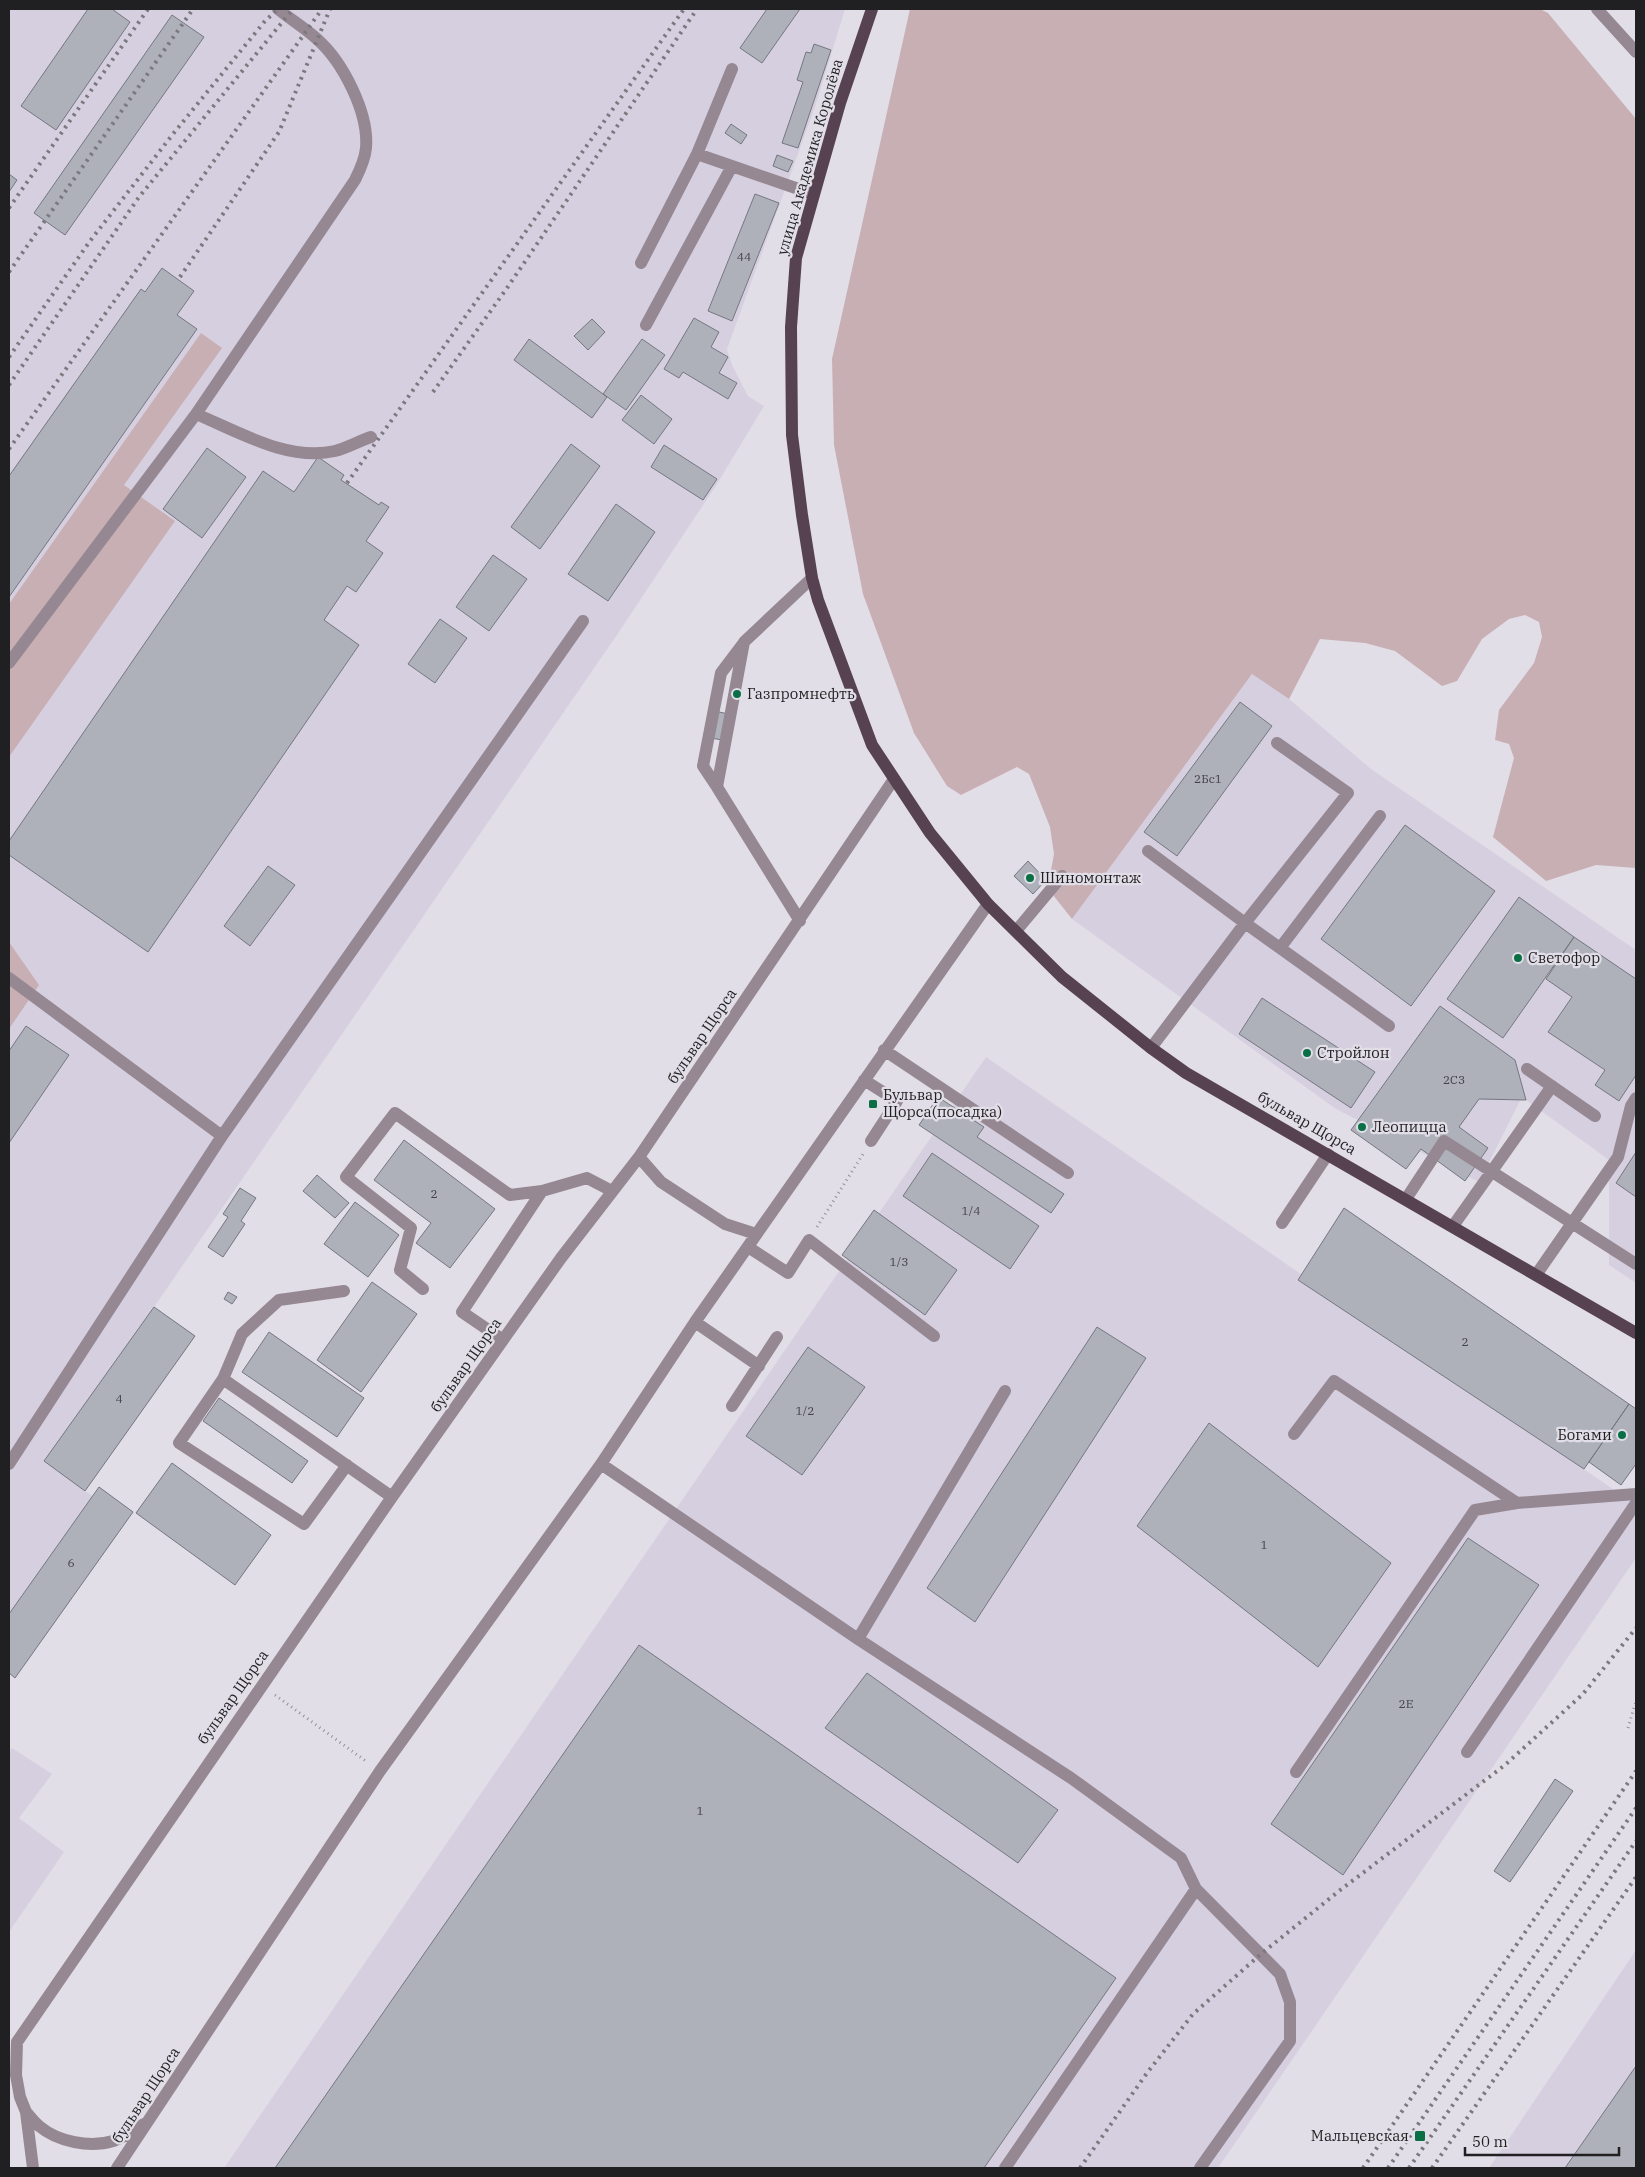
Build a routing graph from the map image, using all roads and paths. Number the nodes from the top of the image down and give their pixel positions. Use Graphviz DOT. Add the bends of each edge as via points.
graph roads {
  1 [pos="278,9"];
  2 [pos="872,9"];
  3 [pos="1597,9"];
  4 [pos="1636,52"];
  5 [pos="732,68"];
  6 [pos="697,154"];
  7 [pos="732,166"];
  8 [pos="813,194"];
  9 [pos="641,263"];
  10 [pos="646,325"];
  11 [pos="196,414"];
  12 [pos="371,437"];
  13 [pos="812,578"];
  14 [pos="583,621"];
  15 [pos="744,642"];
  16 [pos="9,663"];
  17 [pos="1277,743"];
  18 [pos="894,779"];
  19 [pos="717,787"];
  20 [pos="1380,816"];
  21 [pos="1148,851"];
  22 [pos="1062,876"];
  23 [pos="988,904"];
  24 [pos="800,921"];
  25 [pos="1245,924"];
  26 [pos="1016,931"];
  27 [pos="1280,948"];
  28 [pos="9,978"];
  29 [pos="1388,1026"];
  30 [pos="1151,1048"];
  31 [pos="884,1050"];
  32 [pos="1527,1069"];
  33 [pos="864,1080"];
  34 [pos="1552,1086"];
  35 [pos="1636,1098"];
  36 [pos="1595,1116"];
  37 [pos="222,1136"];
  38 [pos="871,1142"];
  39 [pos="1328,1154"];
  40 [pos="639,1157"];
  41 [pos="1491,1172"];
  42 [pos="1068,1173"];
  43 [pos="542,1191"];
  44 [pos="612,1191"];
  45 [pos="1406,1199"];
  46 [pos="1282,1223"];
  47 [pos="1573,1223"];
  48 [pos="1453,1226"];
  49 [pos="756,1234"];
  50 [pos="809,1240"];
  51 [pos="748,1247"];
  52 [pos="1636,1264"];
  53 [pos="1536,1275"];
  54 [pos="423,1289"];
  55 [pos="344,1291"];
  56 [pos="695,1322"];
  57 [pos="1636,1333"];
  58 [pos="934,1336"];
  59 [pos="777,1337"];
  60 [pos="503,1340"];
  61 [pos="759,1366"];
  62 [pos="222,1379"];
  63 [pos="1005,1391"];
  64 [pos="732,1406"];
  65 [pos="1294,1434"];
  66 [pos="9,1464"];
  67 [pos="601,1464"];
  68 [pos="346,1465"];
  69 [pos="1636,1494"];
  70 [pos="392,1497"];
  71 [pos="1517,1503"];
  72 [pos="1636,1503"];
  73 [pos="858,1639"];
  74 [pos="262,1685"];
  75 [pos="1636,1701"];
  76 [pos="1628,1728"];
  77 [pos="1467,1752"];
  78 [pos="380,1771"];
  79 [pos="1296,1772"];
  80 [pos="1196,1889"];
  81 [pos="17,2042"];
  82 [pos="9,2052"];
  83 [pos="26,2112"];
  84 [pos="146,2123"];
  85 [pos="33,2168"];
  86 [pos="117,2168"];
  87 [pos="1005,2168"];
  88 [pos="1200,2168"];
  1 -- 11 [label="street" via="317,38 336,61 362,112 366,148 355,180"];
  2 -- 8 [label="main road, улица Академика Королёва"];
  3 -- 4 [label="street"];
  5 -- 6 [label="street"];
  6 -- 7 [label="street"];
  6 -- 9 [label="street"];
  7 -- 8 [label="street"];
  7 -- 10 [label="street"];
  8 -- 13 [label="main road, улица Академика Королёва" via="796,258 791,327 792,435"];
  11 -- 12 [label="street" via="267,446 302,452 334,451"];
  11 -- 16 [label="street"];
  13 -- 15 [label="street"];
  13 -- 18 [label="main road, улица Академика Королёва" via="872,745"];
  14 -- 37 [label="street"];
  15 -- 19 [label="street"];
  15 -- 19 [label="street" via="720,673 703,766"];
  17 -- 25 [label="street" via="1348,793"];
  18 -- 23 [label="main road, бульвар Щорса" via="930,832"];
  18 -- 24 [label="street, бульвар Щорса"];
  19 -- 24 [label="street"];
  20 -- 27 [label="street"];
  21 -- 25 [label="street"];
  22 -- 26 [label="street"];
  23 -- 26 [label="main road, бульвар Щорса"];
  23 -- 31 [label="street, бульвар Щорса"];
  24 -- 40 [label="street, бульвар Щорса"];
  25 -- 27 [label="street"];
  25 -- 30 [label="street"];
  26 -- 30 [label="main road, бульвар Щорса" via="1062,977"];
  27 -- 29 [label="street"];
  28 -- 37 [label="street"];
  30 -- 39 [label="main road, бульвар Щорса" via="1186,1073"];
  31 -- 33 [label="street, бульвар Щорса"];
  31 -- 42 [label="street"];
  32 -- 34 [label="street"];
  33 -- 38 [label="street" via="897,1101"];
  33 -- 49 [label="street, бульвар Щорса"];
  34 -- 36 [label="street"];
  34 -- 41 [label="street"];
  35 -- 47 [label="street" via="1618,1157"];
  37 -- 66 [label="street"];
  38 -- 50 [label="path"];
  39 -- 45 [label="main road, бульвар Щорса"];
  39 -- 46 [label="street"];
  40 -- 44 [label="street, бульвар Щорса"];
  40 -- 49 [label="street" via="661,1182 725,1224"];
  41 -- 45 [label="street" via="1444,1141"];
  41 -- 47 [label="street"];
  41 -- 48 [label="street"];
  43 -- 44 [label="street" via="587,1178"];
  43 -- 54 [label="street" via="504,1193 395,1113 346,1177 410,1228 400,1270"];
  43 -- 60 [label="street" via="462,1312"];
  44 -- 60 [label="street, бульвар Щорса"];
  45 -- 48 [label="main road, бульвар Щорса"];
  47 -- 52 [label="street"];
  47 -- 53 [label="street"];
  48 -- 53 [label="main road, бульвар Щорса"];
  49 -- 51 [label="street, бульвар Щорса"];
  50 -- 51 [label="street" via="788,1273"];
  50 -- 58 [label="street"];
  51 -- 56 [label="street, бульвар Щорса"];
  53 -- 57 [label="main road, бульвар Щорса"];
  55 -- 62 [label="street" via="279,1300 242,1334"];
  56 -- 61 [label="street"];
  56 -- 67 [label="street, бульвар Щорса"];
  59 -- 61 [label="street"];
  60 -- 70 [label="street, бульвар Щорса"];
  61 -- 64 [label="street"];
  62 -- 68 [label="street"];
  62 -- 68 [label="street" via="179,1443 304,1524"];
  63 -- 73 [label="street"];
  65 -- 71 [label="street" via="1334,1381"];
  67 -- 73 [label="street"];
  67 -- 78 [label="street, бульвар Щорса"];
  68 -- 70 [label="street"];
  69 -- 71 [label="street"];
  70 -- 74 [label="street, бульвар Щорса"];
  71 -- 79 [label="street" via="1475,1510"];
  72 -- 77 [label="street"];
  73 -- 80 [label="street" via="1071,1778 1181,1858"];
  74 -- 78 [label="path"];
  74 -- 81 [label="street, бульвар Щорса"];
  75 -- 76 [label="path"];
  78 -- 84 [label="street, бульвар Щорса"];
  80 -- 87 [label="street"];
  80 -- 88 [label="street" via="1280,1974 1290,2002 1290,2041"];
  81 -- 82 [label="street, бульвар Щорса"];
  81 -- 83 [label="street" via="16,2075"];
  83 -- 84 [label="street" via="55,2135 79,2143 111,2142"];
  83 -- 85 [label="street"];
  84 -- 86 [label="street, бульвар Щорса"];
}
